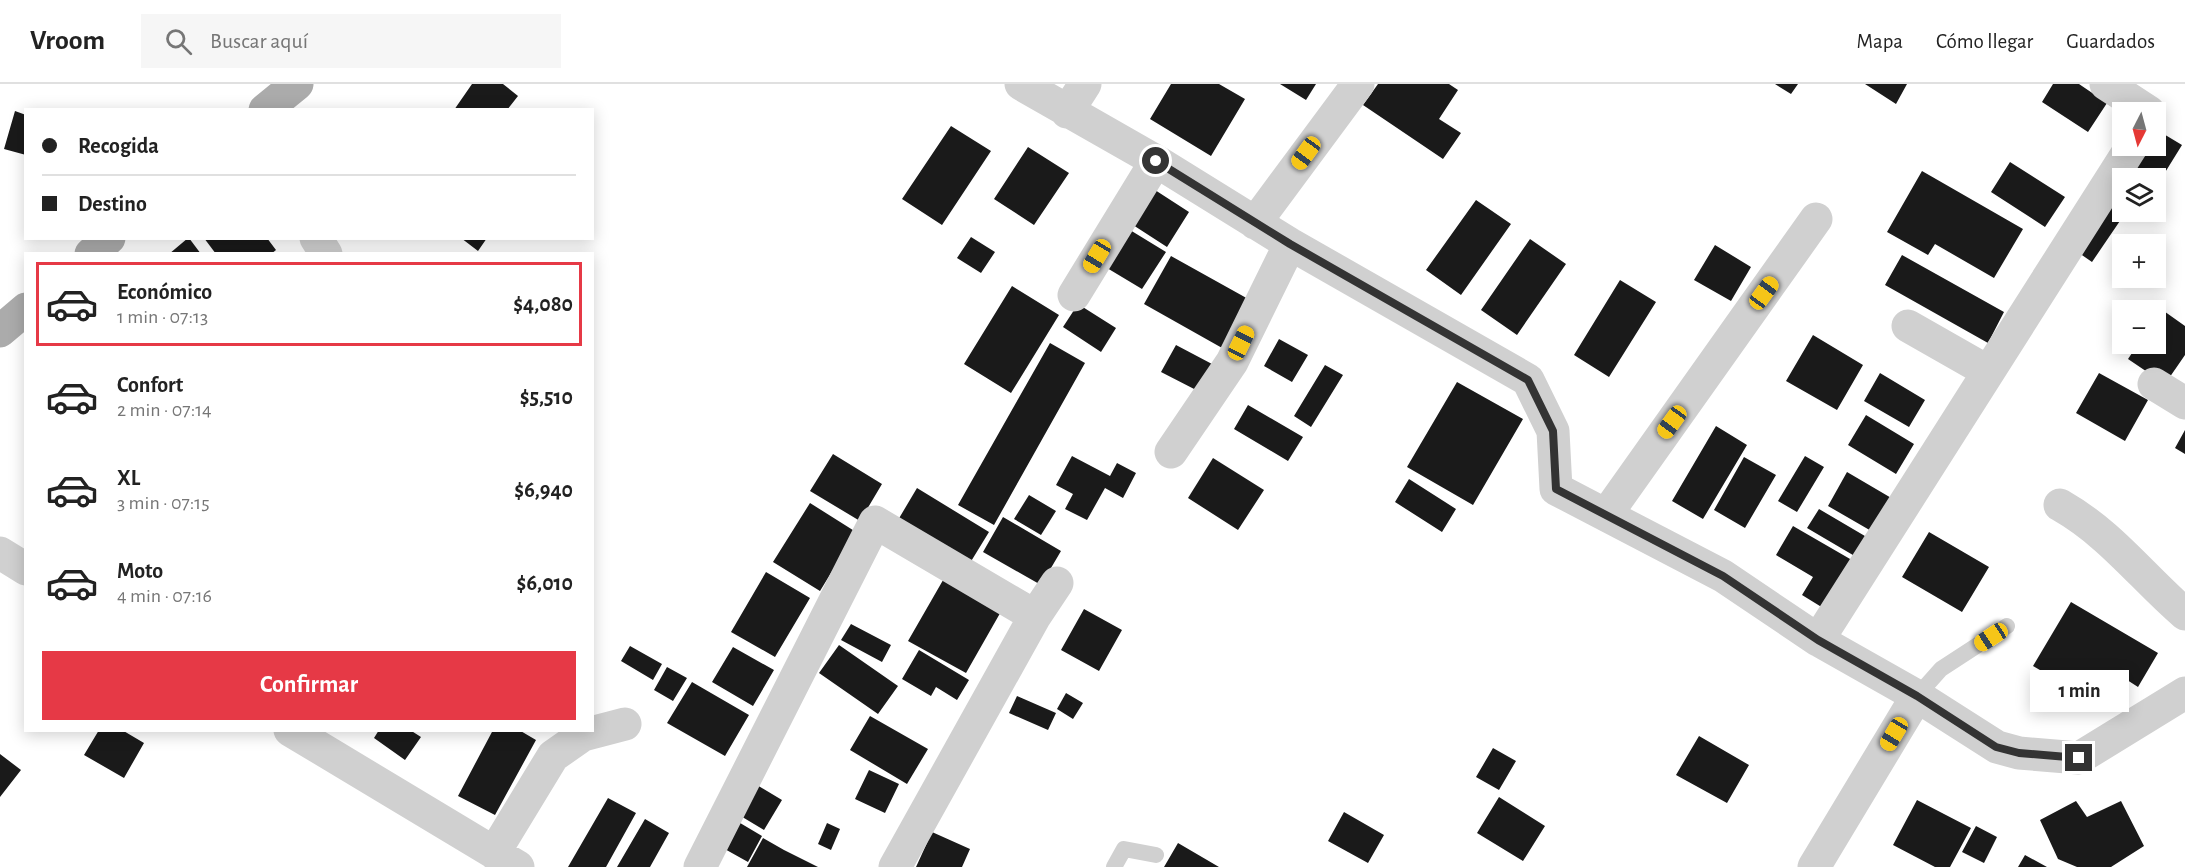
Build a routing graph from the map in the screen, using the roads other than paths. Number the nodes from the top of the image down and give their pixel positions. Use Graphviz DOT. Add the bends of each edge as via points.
graph roads {
  1 [pos="297,84"];
  2 [pos="1021,84"];
  3 [pos="1085,84"];
  4 [pos="1358,84"];
  5 [pos="2106,84"];
  6 [pos="2134,102"];
  7 [pos="267,108"];
  8 [pos="1067,112"];
  9 [pos="2126,156"];
  10 [pos="1156,161"];
  11 [pos="1816,219"];
  12 [pos="1255,223"];
  13 [pos="107,240"];
  14 [pos="1290,244"];
  15 [pos="93,252"];
  16 [pos="1074,294"];
  17 [pos="24,311"];
  18 [pos="1908,326"];
  19 [pos="0,331"];
  20 [pos="1987,371"];
  21 [pos="2154,384"];
  22 [pos="2185,403"];
  23 [pos="1171,452"];
  24 [pos="2060,505"];
  25 [pos="1606,514"];
  26 [pos="0,553"];
  27 [pos="24,568"];
  28 [pos="1057,583"];
  29 [pos="2185,614"];
  30 [pos="1035,616"];
  31 [pos="2007,626"];
  32 [pos="1818,640"];
  33 [pos="2185,693"];
  34 [pos="1917,696"];
  35 [pos="625,724"];
  36 [pos="293,732"];
  37 [pos="1156,855"];
  38 [pos="506,860"];
  39 [pos="700,867"];
  40 [pos="895,867"];
  41 [pos="1114,867"];
  42 [pos="1814,867"];
  1 -- 7 [label="main road"];
  2 -- 8 [label="street"];
  3 -- 8 [label="street"];
  4 -- 12 [label="street"];
  5 -- 6 [label="street"];
  8 -- 10 [label="street"];
  9 -- 20 [label="street"];
  10 -- 12 [label="street"];
  10 -- 16 [label="street"];
  11 -- 25 [label="street"];
  12 -- 14 [label="street"];
  13 -- 15 [label="main road"];
  14 -- 23 [label="street" via="1232,362"];
  14 -- 25 [label="street" via="1528,380 1553,431 1556,489"];
  17 -- 19 [label="main road"];
  18 -- 20 [label="street"];
  20 -- 32 [label="street"];
  21 -- 22 [label="street"];
  24 -- 29 [label="street" via="2086,520"];
  25 -- 32 [label="street" via="1723,576"];
  26 -- 27 [label="street"];
  28 -- 30 [label="street"];
  30 -- 39 [label="street" via="875,522"];
  30 -- 40 [label="street"];
  31 -- 34 [label="lane" via="1941,669"];
  32 -- 34 [label="street"];
  33 -- 34 [label="street" via="2079,758 1996,747"];
  34 -- 42 [label="street"];
  35 -- 38 [label="street" via="583,735 552,756"];
  36 -- 38 [label="street"];
  37 -- 41 [label="lane" via="1124,849"];
}
